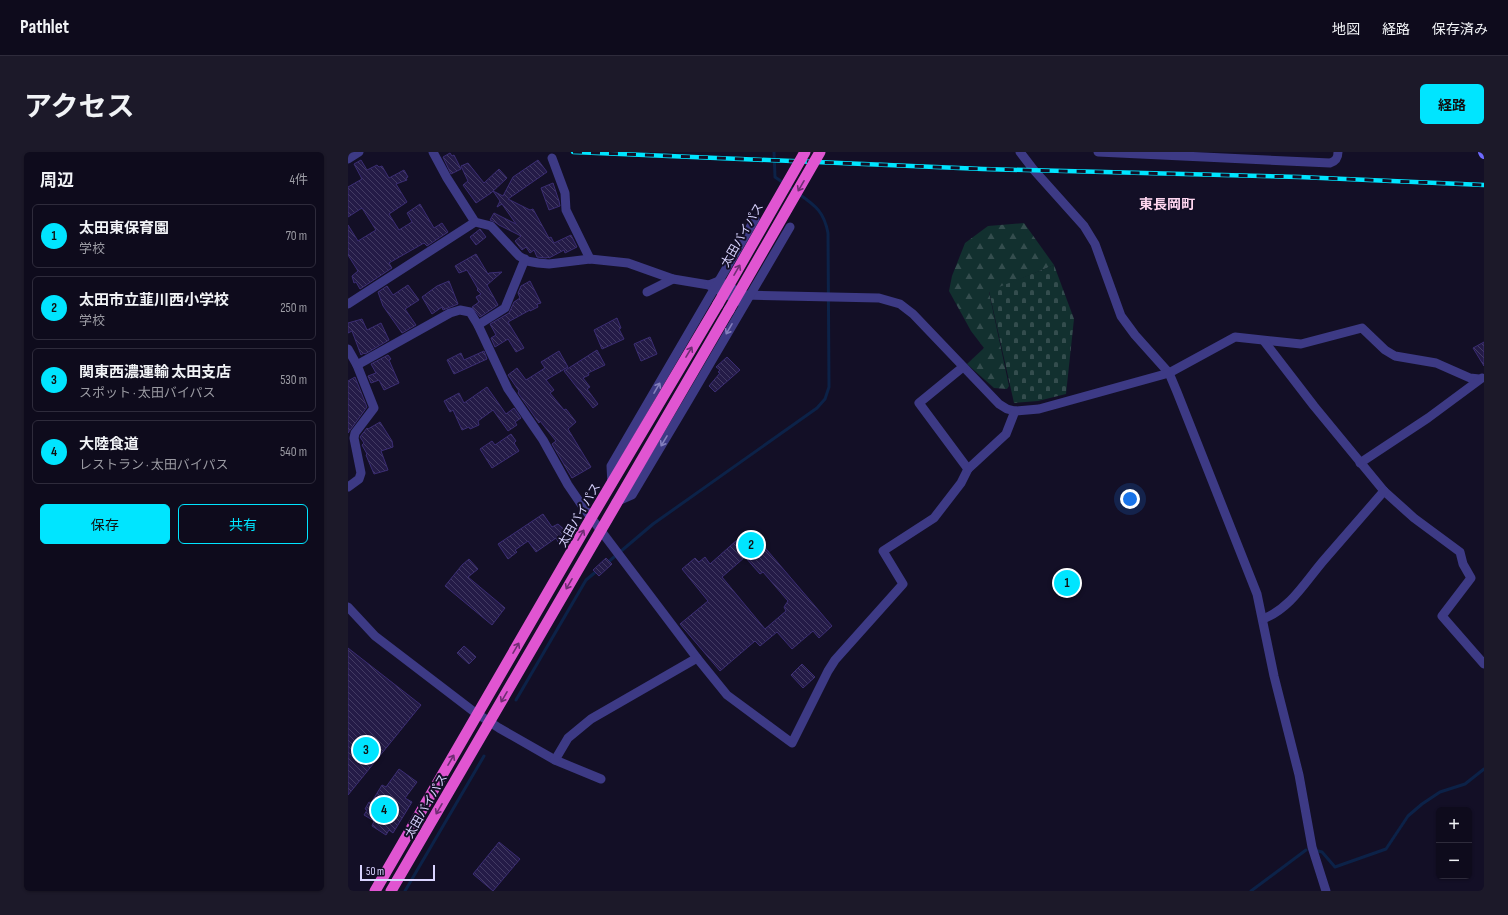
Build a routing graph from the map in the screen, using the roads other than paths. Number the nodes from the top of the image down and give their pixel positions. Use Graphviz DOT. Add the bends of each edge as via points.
graph roads {
  1 [pos="360,152"];
  2 [pos="433,152"];
  3 [pos="806,152"];
  4 [pos="820,152"];
  5 [pos="1020,152"];
  6 [pos="1098,152"];
  7 [pos="1108,152"];
  8 [pos="1338,152"];
  9 [pos="1166,154"];
  10 [pos="1223,155"];
  11 [pos="1287,156"];
  12 [pos="552,158"];
  13 [pos="348,159"];
  14 [pos="755,219"];
  15 [pos="475,222"];
  16 [pos="790,227"];
  17 [pos="525,259"];
  18 [pos="590,259"];
  19 [pos="673,279"];
  20 [pos="714,285"];
  21 [pos="648,292"];
  22 [pos="749,295"];
  23 [pos="348,304"];
  24 [pos="478,325"];
  25 [pos="1264,340"];
  26 [pos="348,349"];
  27 [pos="357,365"];
  28 [pos="963,367"];
  29 [pos="1169,373"];
  30 [pos="1482,378"];
  31 [pos="1015,411"];
  32 [pos="1360,463"];
  33 [pos="968,470"];
  34 [pos="612,484"];
  35 [pos="348,487"];
  36 [pos="1384,491"];
  37 [pos="616,502"];
  38 [pos="591,518"];
  39 [pos="600,530"];
  40 [pos="348,607"];
  41 [pos="1263,619"];
  42 [pos="697,658"];
  43 [pos="1484,664"];
  44 [pos="478,714"];
  45 [pos="490,722"];
  46 [pos="555,760"];
  47 [pos="601,779"];
  48 [pos="375,891"];
  49 [pos="391,891"];
  50 [pos="1326,891"];
  1 -- 13 [label="street"];
  2 -- 15 [label="street"];
  34 -- 3 [label="highway, 太田バイパス, one-way, bridge"];
  4 -- 37 [label="highway, 太田バイパス, one-way, bridge"];
  5 -- 29 [label="street" via="1084,226 1095,244 1121,316"];
  6 -- 7 [label="street"];
  7 -- 9 [label="street"];
  8 -- 11 [label="street" via="1338,157 1330,163"];
  9 -- 10 [label="street"];
  10 -- 11 [label="street"];
  12 -- 18 [label="street" via="565,193 566,210"];
  14 -- 20 [label="street"];
  15 -- 17 [label="street" via="491,226 519,256"];
  15 -- 23 [label="street"];
  16 -- 22 [label="street"];
  17 -- 18 [label="street" via="549,264"];
  17 -- 24 [label="street" via="505,308"];
  18 -- 19 [label="street" via="628,263"];
  19 -- 20 [label="street"];
  19 -- 21 [label="street"];
  20 -- 22 [label="street" via="741,302"];
  34 -- 20 [label="street, one-way" via="611,466"];
  22 -- 28 [label="street" via="879,298 900,304 913,314"];
  22 -- 37 [label="street, one-way" via="632,494"];
  24 -- 27 [label="street" via="470,312 460,310 450,313"];
  24 -- 38 [label="street" via="508,389"];
  25 -- 29 [label="street" via="1235,337"];
  25 -- 30 [label="street" via="1301,344 1362,328 1395,356 1436,363 1470,378"];
  25 -- 32 [label="street"];
  26 -- 27 [label="street"];
  27 -- 35 [label="street" via="374,408 355,433 361,473 359,479"];
  28 -- 31 [label="street" via="999,404"];
  28 -- 33 [label="street" via="919,403"];
  29 -- 31 [label="street" via="1039,409"];
  29 -- 41 [label="street" via="1257,594"];
  30 -- 32 [label="street"];
  31 -- 33 [label="street" via="1006,434"];
  32 -- 36 [label="street"];
  33 -- 42 [label="street" via="934,518 883,551 903,584 835,660 792,742 728,695"];
  34 -- 38 [label="highway, 太田バイパス"];
  36 -- 41 [label="street" via="1322,562 1298,594 1274,615"];
  36 -- 43 [label="street" via="1414,518 1460,552 1471,578 1442,616"];
  37 -- 39 [label="highway, 太田バイパス"];
  38 -- 39 [label="street"];
  44 -- 38 [label="highway, 太田バイパス, one-way"];
  39 -- 42 [label="street"];
  39 -- 45 [label="highway, 太田バイパス, one-way"];
  40 -- 44 [label="street" via="374,636"];
  41 -- 50 [label="street" via="1274,676 1299,775 1312,848"];
  42 -- 46 [label="street" via="590,719 568,738"];
  44 -- 45 [label="street"];
  48 -- 44 [label="highway, 太田バイパス, one-way"];
  45 -- 46 [label="street"];
  45 -- 49 [label="highway, 太田バイパス, one-way"];
  46 -- 47 [label="street"];
}
